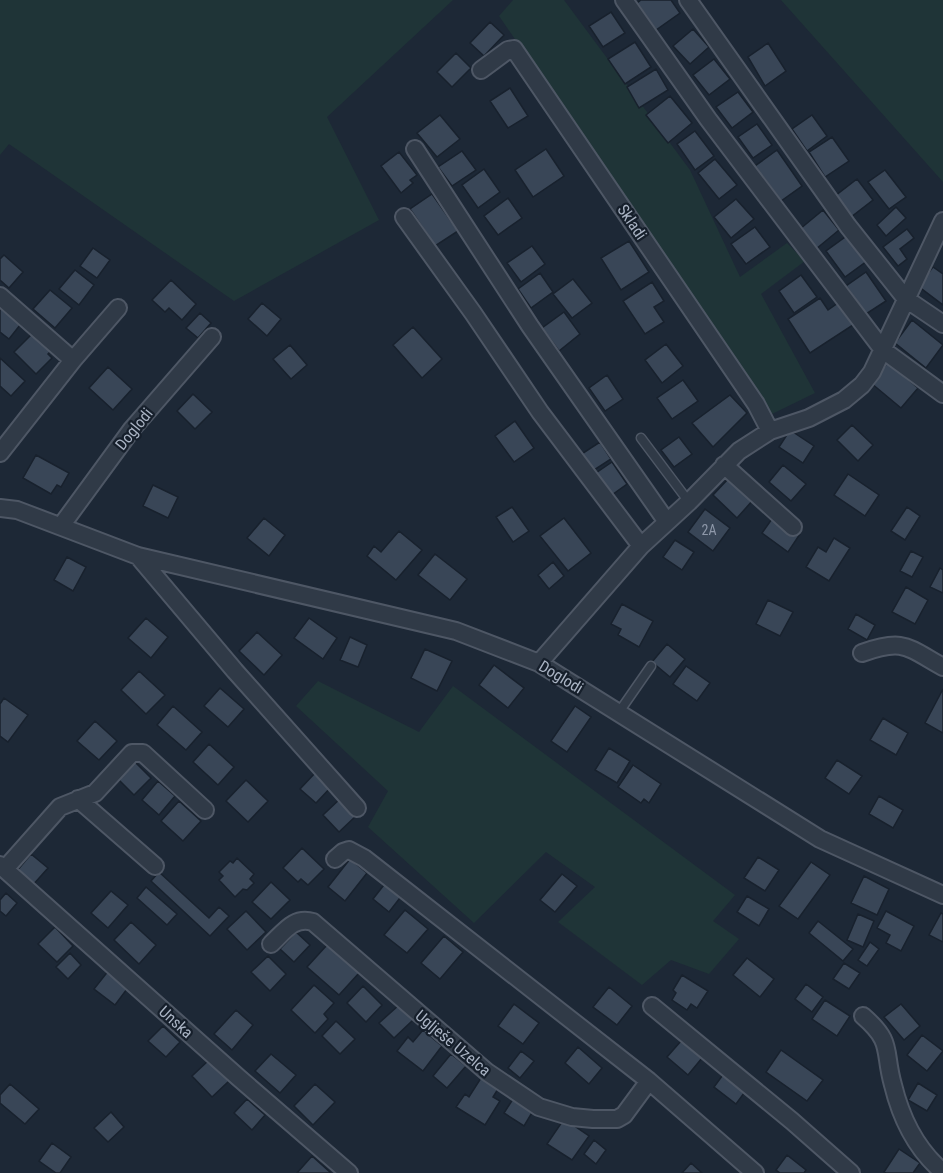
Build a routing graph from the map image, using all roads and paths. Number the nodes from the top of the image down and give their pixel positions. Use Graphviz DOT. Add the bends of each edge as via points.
graph roads {
  1 [pos="624,0"];
  2 [pos="688,0"];
  3 [pos="481,70"];
  4 [pos="415,149"];
  5 [pos="404,217"];
  6 [pos="943,221"];
  7 [pos="0,296"];
  8 [pos="906,299"];
  9 [pos="118,308"];
  10 [pos="943,324"];
  11 [pos="212,337"];
  12 [pos="883,350"];
  13 [pos="73,360"];
  14 [pos="943,394"];
  15 [pos="770,431"];
  16 [pos="641,438"];
  17 [pos="0,453"];
  18 [pos="724,465"];
  19 [pos="689,502"];
  20 [pos="0,508"];
  21 [pos="668,522"];
  22 [pos="61,526"];
  23 [pos="793,527"];
  24 [pos="641,546"];
  25 [pos="138,556"];
  26 [pos="862,653"];
  27 [pos="539,663"];
  28 [pos="651,666"];
  29 [pos="943,667"];
  30 [pos="619,712"];
  31 [pos="78,799"];
  32 [pos="357,808"];
  33 [pos="205,810"];
  34 [pos="335,859"];
  35 [pos="155,866"];
  36 [pos="2,867"];
  37 [pos="943,895"];
  38 [pos="271,944"];
  39 [pos="652,1006"];
  40 [pos="863,1016"];
  41 [pos="649,1081"];
  42 [pos="943,1172"];
  43 [pos="349,1173"];
  44 [pos="755,1173"];
  45 [pos="850,1173"];
  1 -- 12 [label="street" via="708,119"];
  2 -- 8 [label="street" via="848,226"];
  3 -- 15 [label="street, Skladi" via="514,49 756,404"];
  4 -- 21 [label="street" via="530,326"];
  5 -- 24 [label="street" via="540,412"];
  6 -- 8 [label="street"];
  7 -- 13 [label="street"];
  8 -- 10 [label="street"];
  8 -- 12 [label="street"];
  9 -- 13 [label="street"];
  11 -- 22 [label="street, Doglodi" via="132,429"];
  12 -- 14 [label="street"];
  12 -- 15 [label="street" via="862,385 844,400 809,418"];
  13 -- 17 [label="street"];
  15 -- 18 [label="street"];
  16 -- 19 [label="lane"];
  18 -- 19 [label="street"];
  18 -- 23 [label="street"];
  19 -- 21 [label="street"];
  20 -- 22 [label="street, Doglodi"];
  21 -- 24 [label="street"];
  22 -- 25 [label="street, Doglodi"];
  24 -- 27 [label="street"];
  25 -- 27 [label="street, Doglodi" via="456,631"];
  25 -- 32 [label="street, Doglodi"];
  26 -- 29 [label="street" via="895,644"];
  27 -- 30 [label="street, Doglodi"];
  28 -- 30 [label="lane"];
  30 -- 37 [label="street, Doglodi" via="820,839"];
  31 -- 33 [label="street, Unska" via="94,792 132,753 138,752 144,753"];
  31 -- 35 [label="street"];
  31 -- 36 [label="street, Unska" via="60,807"];
  34 -- 41 [label="street" via="349,850 364,858"];
  36 -- 43 [label="street, Unska"];
  38 -- 41 [label="street, Uglješe Uzelca" via="295,921 313,922 487,1072 539,1107 572,1117 617,1119"];
  39 -- 45 [label="street"];
  40 -- 42 [label="street" via="878,1029 885,1042 892,1084 904,1118 929,1160"];
  41 -- 44 [label="street"];
}
